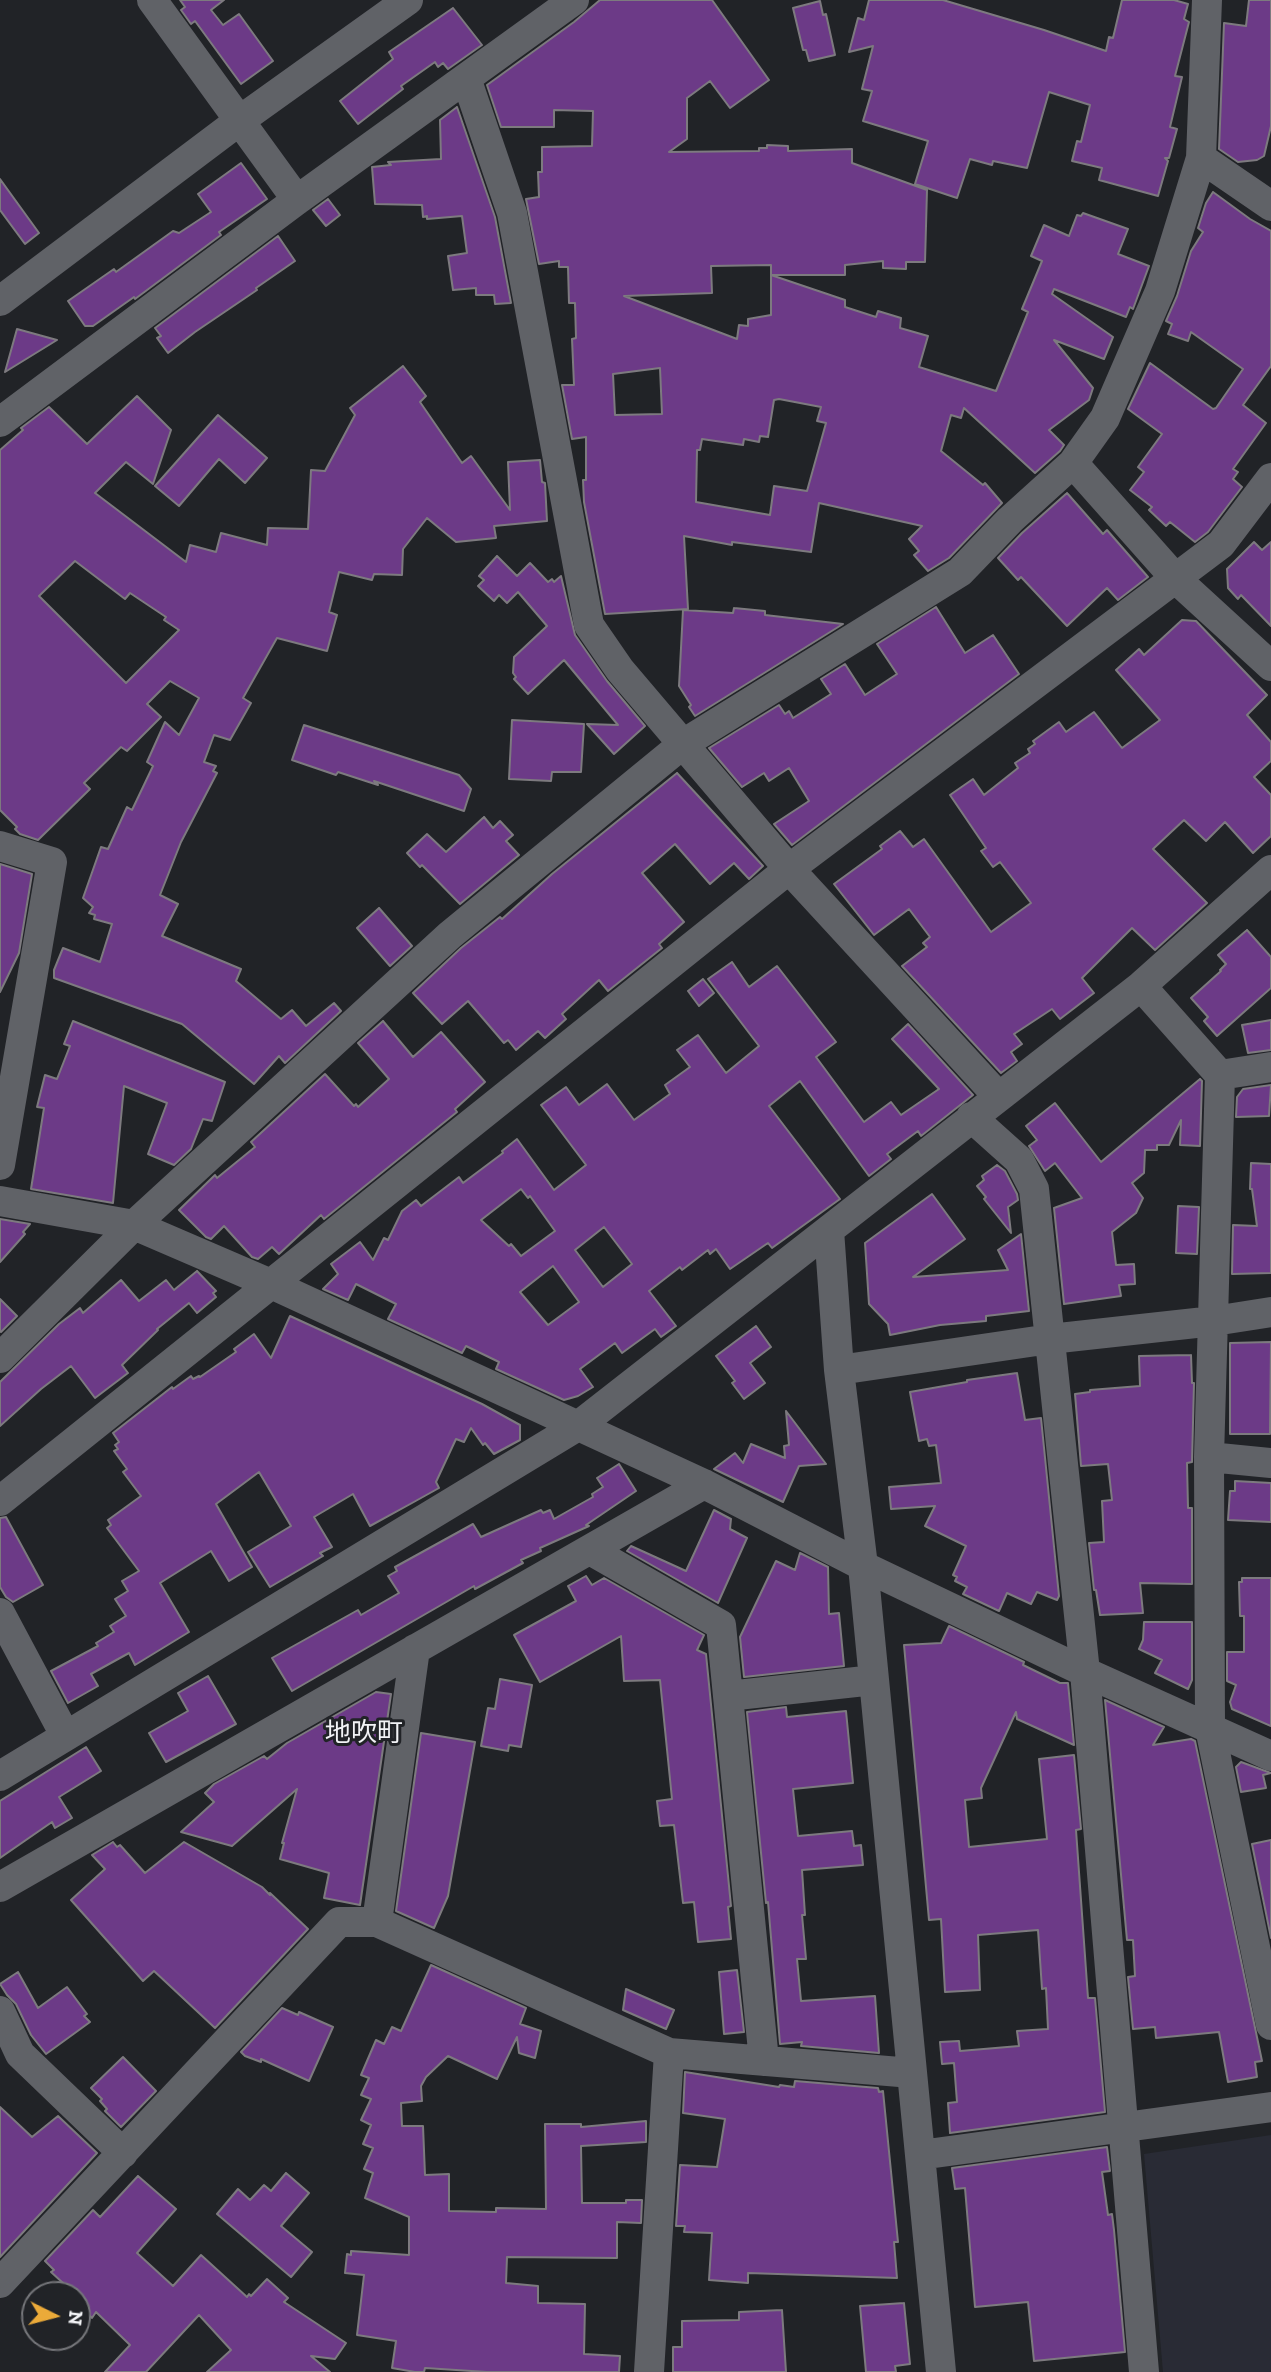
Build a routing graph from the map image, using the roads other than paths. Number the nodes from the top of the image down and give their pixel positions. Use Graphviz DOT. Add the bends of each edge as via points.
graph roads {
  1 [pos="152,0"];
  2 [pos="408,0"];
  3 [pos="574,0"];
  4 [pos="1207,0"];
  5 [pos="466,78"];
  6 [pos="239,121"];
  7 [pos="1201,158"];
  8 [pos="297,200"];
  9 [pos="1271,206"];
  10 [pos="0,301"];
  11 [pos="0,422"];
  12 [pos="1073,463"];
  13 [pos="1271,478"];
  14 [pos="1176,579"];
  15 [pos="1271,666"];
  16 [pos="683,744"];
  17 [pos="0,846"];
  18 [pos="789,869"];
  19 [pos="1271,870"];
  20 [pos="1141,986"];
  21 [pos="1271,1068"];
  22 [pos="1220,1074"];
  23 [pos="998,1096"];
  24 [pos="971,1117"];
  25 [pos="0,1165"];
  26 [pos="0,1201"];
  27 [pos="134,1225"];
  28 [pos="829,1230"];
  29 [pos="271,1284"];
  30 [pos="1271,1312"];
  31 [pos="1213,1321"];
  32 [pos="1050,1339"];
  33 [pos="0,1358"];
  34 [pos="839,1370"];
  35 [pos="578,1426"];
  36 [pos="1209,1457"];
  37 [pos="1271,1463"];
  38 [pos="704,1484"];
  39 [pos="0,1501"];
  40 [pos="590,1549"];
  41 [pos="863,1566"];
  42 [pos="0,1613"];
  43 [pos="415,1649"];
  44 [pos="1085,1672"];
  45 [pos="874,1680"];
  46 [pos="728,1696"];
  47 [pos="1210,1728"];
  48 [pos="65,1735"];
  49 [pos="1271,1755"];
  50 [pos="0,1776"];
  51 [pos="0,1887"];
  52 [pos="377,1922"];
  53 [pos="0,2011"];
  54 [pos="1271,2025"];
  55 [pos="669,2053"];
  56 [pos="764,2061"];
  57 [pos="912,2073"];
  58 [pos="1271,2106"];
  59 [pos="1123,2127"];
  60 [pos="123,2153"];
  61 [pos="920,2155"];
  62 [pos="0,2283"];
  63 [pos="649,2372"];
  64 [pos="942,2372"];
  65 [pos="1144,2372"];
  1 -- 6 [label="street"];
  2 -- 6 [label="street"];
  3 -- 5 [label="street"];
  4 -- 7 [label="street"];
  5 -- 8 [label="street"];
  5 -- 16 [label="street" via="512,213 589,625 620,670"];
  6 -- 8 [label="street"];
  6 -- 10 [label="street"];
  7 -- 9 [label="street"];
  7 -- 12 [label="street" via="1160,291 1105,418"];
  8 -- 11 [label="street"];
  12 -- 14 [label="street"];
  12 -- 16 [label="street" via="960,572"];
  13 -- 14 [label="street" via="1220,544"];
  14 -- 15 [label="street"];
  14 -- 18 [label="street"];
  16 -- 18 [label="street"];
  16 -- 27 [label="street" via="450,935"];
  17 -- 25 [label="street" via="52,862"];
  18 -- 23 [label="street"];
  18 -- 29 [label="street"];
  19 -- 20 [label="street"];
  20 -- 22 [label="street"];
  20 -- 23 [label="street"];
  21 -- 22 [label="street"];
  22 -- 31 [label="street"];
  23 -- 24 [label="street"];
  24 -- 28 [label="street"];
  24 -- 32 [label="street" via="1019,1160 1034,1189"];
  26 -- 27 [label="street"];
  27 -- 29 [label="street"];
  27 -- 33 [label="street"];
  28 -- 34 [label="street"];
  28 -- 35 [label="street"];
  29 -- 35 [label="street"];
  29 -- 39 [label="street"];
  30 -- 31 [label="street"];
  31 -- 32 [label="street"];
  31 -- 36 [label="street"];
  32 -- 34 [label="street"];
  32 -- 44 [label="street"];
  34 -- 41 [label="street"];
  35 -- 38 [label="street"];
  35 -- 48 [label="street"];
  36 -- 37 [label="street"];
  36 -- 47 [label="street"];
  38 -- 40 [label="street"];
  38 -- 41 [label="street"];
  40 -- 43 [label="street"];
  40 -- 46 [label="street" via="721,1625"];
  41 -- 44 [label="street"];
  41 -- 45 [label="street"];
  42 -- 48 [label="street"];
  43 -- 51 [label="street"];
  43 -- 52 [label="street"];
  44 -- 47 [label="street"];
  44 -- 59 [label="street"];
  45 -- 46 [label="street"];
  45 -- 57 [label="street"];
  46 -- 56 [label="street"];
  47 -- 49 [label="street"];
  47 -- 54 [label="street"];
  48 -- 50 [label="street"];
  52 -- 55 [label="street"];
  52 -- 60 [label="street" via="339,1922"];
  53 -- 60 [label="street" via="20,2054"];
  55 -- 56 [label="street"];
  55 -- 63 [label="street"];
  56 -- 57 [label="street"];
  57 -- 61 [label="street"];
  58 -- 59 [label="street"];
  59 -- 61 [label="street"];
  59 -- 65 [label="street"];
  60 -- 62 [label="street"];
  61 -- 64 [label="street"];
}
